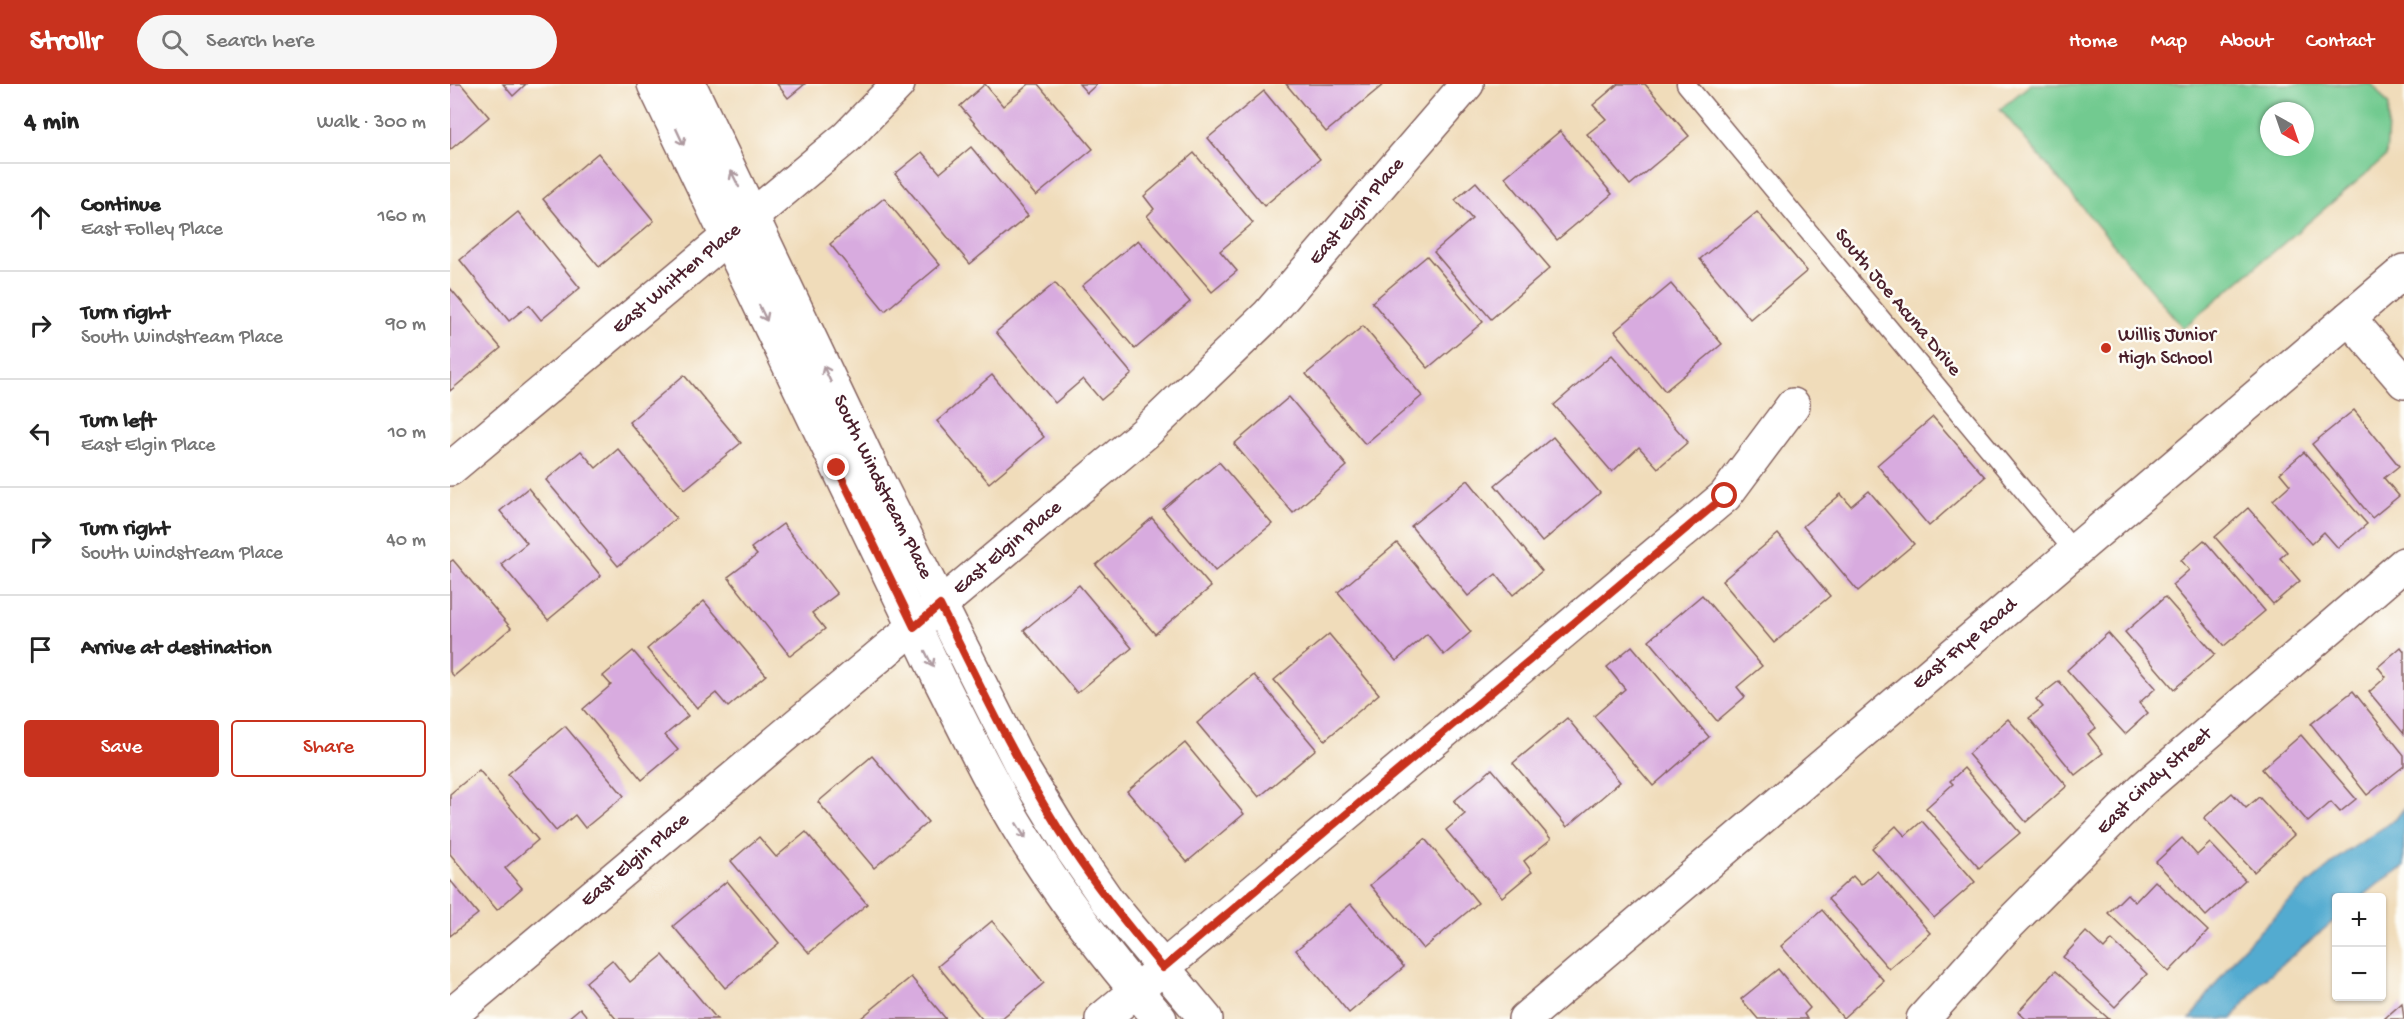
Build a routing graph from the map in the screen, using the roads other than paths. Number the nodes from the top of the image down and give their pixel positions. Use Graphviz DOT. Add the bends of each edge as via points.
graph roads {
  1 [pos="654,84"];
  2 [pos="689,84"];
  3 [pos="898,84"];
  4 [pos="1467,84"];
  5 [pos="1686,84"];
  6 [pos="753,217"];
  7 [pos="727,238"];
  8 [pos="2404,271"];
  9 [pos="2349,318"];
  10 [pos="2404,382"];
  11 [pos="1793,405"];
  12 [pos="450,469"];
  13 [pos="2073,550"];
  14 [pos="2404,564"];
  15 [pos="940,605"];
  16 [pos="914,627"];
  17 [pos="1163,968"];
  18 [pos="1136,991"];
  19 [pos="450,1016"];
  20 [pos="1102,1019"];
  21 [pos="1160,1019"];
  22 [pos="1206,1019"];
  23 [pos="1525,1019"];
  24 [pos="1923,1019"];
  1 -- 7 [label="street, South Windstream Place, one-way"];
  6 -- 2 [label="street, South Windstream Place, one-way"];
  3 -- 6 [label="street, East Whitten Place" via="848,137"];
  4 -- 15 [label="street, East Elgin Place" via="1268,315 1145,433"];
  5 -- 13 [label="lane, South Joe Acuna Drive"];
  6 -- 7 [label="street, East Whitten Place"];
  15 -- 6 [label="street, South Windstream Place, one-way"];
  7 -- 12 [label="street, East Whitten Place"];
  7 -- 16 [label="street, South Windstream Place, one-way"];
  8 -- 9 [label="street, East Frye Road"];
  9 -- 10 [label="street"];
  9 -- 13 [label="street, East Frye Road"];
  11 -- 17 [label="street" via="1725,496"];
  13 -- 23 [label="street, East Frye Road"];
  14 -- 24 [label="street, East Cindy Street" via="2143,789 2003,930"];
  15 -- 16 [label="street, East Elgin Place"];
  15 -- 17 [label="street, South Windstream Place" via="1024,771 1071,848 1107,900"];
  16 -- 18 [label="street, South Windstream Place, one-way" via="1020,831"];
  16 -- 19 [label="street, East Elgin Place"];
  17 -- 18 [label="street"];
  17 -- 22 [label="street, South Windstream Place"];
  18 -- 20 [label="street"];
  18 -- 21 [label="street, South Windstream Place"];
}
